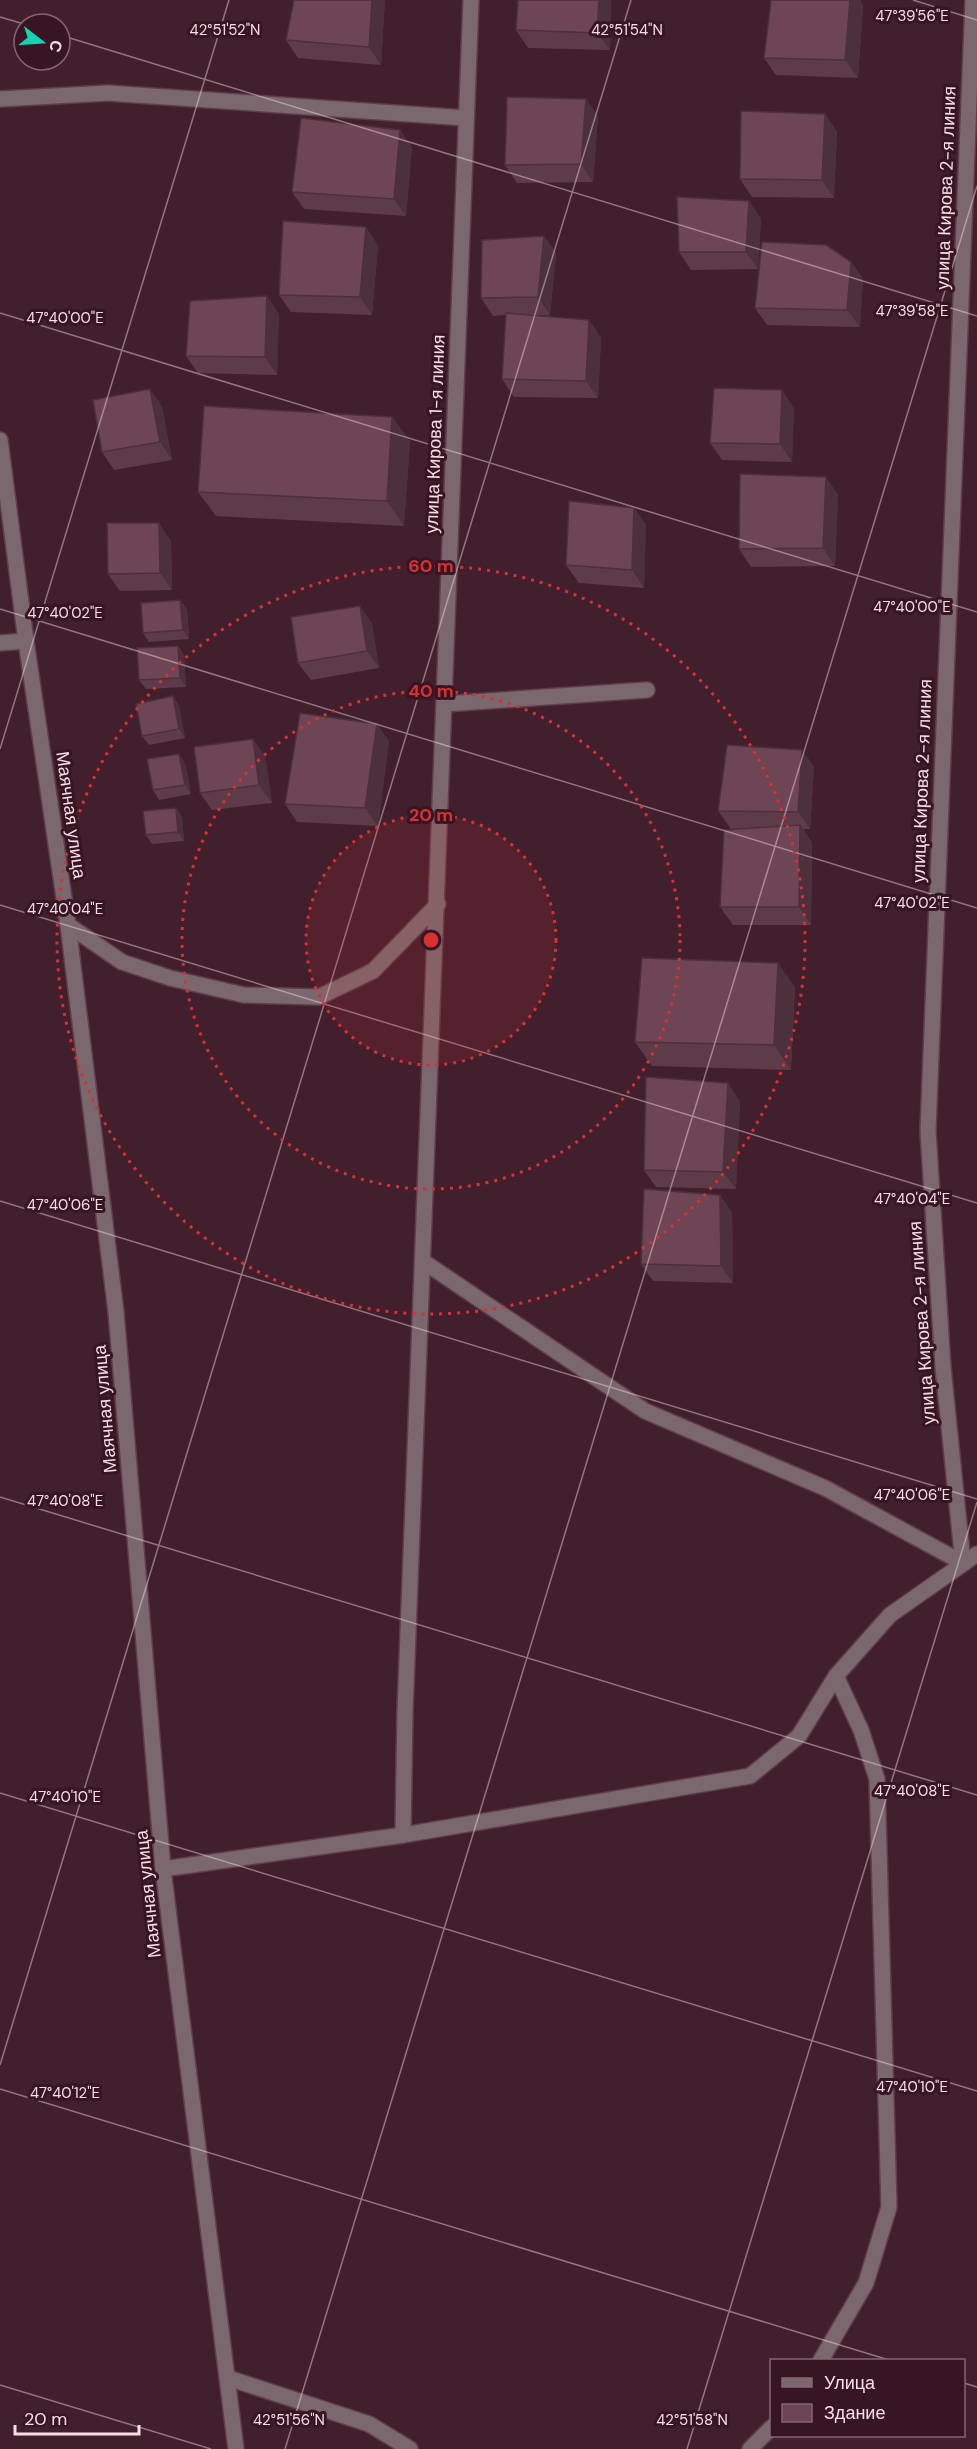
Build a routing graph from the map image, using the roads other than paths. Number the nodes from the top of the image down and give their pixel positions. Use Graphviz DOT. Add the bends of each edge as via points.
graph roads {
  1 [pos="471,0"];
  2 [pos="973,0"];
  3 [pos="0,99"];
  4 [pos="466,118"];
  5 [pos="0,440"];
  6 [pos="26,640"];
  7 [pos="0,643"];
  8 [pos="647,690"];
  9 [pos="445,704"];
  10 [pos="438,904"];
  11 [pos="68,925"];
  12 [pos="424,1262"];
  13 [pos="977,1554"];
  14 [pos="963,1563"];
  15 [pos="836,1676"];
  16 [pos="403,1835"];
  17 [pos="163,1869"];
  18 [pos="822,2359"];
  19 [pos="228,2378"];
  20 [pos="770,2428"];
  21 [pos="236,2449"];
  22 [pos="410,2449"];
  23 [pos="750,2449"];
  1 -- 4 [label="street, улица Кирова 1-я линия"];
  2 -- 14 [label="street, улица Кирова 2-я линия" via="928,1131 943,1367"];
  3 -- 4 [label="street" via="108,93"];
  4 -- 9 [label="street, улица Кирова 1-я линия"];
  5 -- 6 [label="street, Маячная улица"];
  6 -- 7 [label="street"];
  6 -- 11 [label="street, Маячная улица"];
  8 -- 9 [label="street"];
  9 -- 10 [label="street, улица Кирова 1-я линия"];
  10 -- 11 [label="street" via="373,970 320,997 244,995 170,978 122,962"];
  10 -- 12 [label="street, улица Кирова 1-я линия"];
  11 -- 17 [label="street, Маячная улица" via="116,1312"];
  12 -- 14 [label="street" via="645,1411 825,1488"];
  12 -- 16 [label="street, улица Кирова 1-я линия"];
  13 -- 14 [label="street"];
  14 -- 15 [label="street" via="890,1616"];
  15 -- 16 [label="street" via="800,1736 750,1776"];
  15 -- 18 [label="street" via="861,1730 877,1779 889,2207 866,2283"];
  16 -- 17 [label="street"];
  17 -- 19 [label="street, Маячная улица"];
  19 -- 21 [label="street, Маячная улица"];
  19 -- 22 [label="street" via="369,2424"];
  20 -- 23 [label="street"];
}
